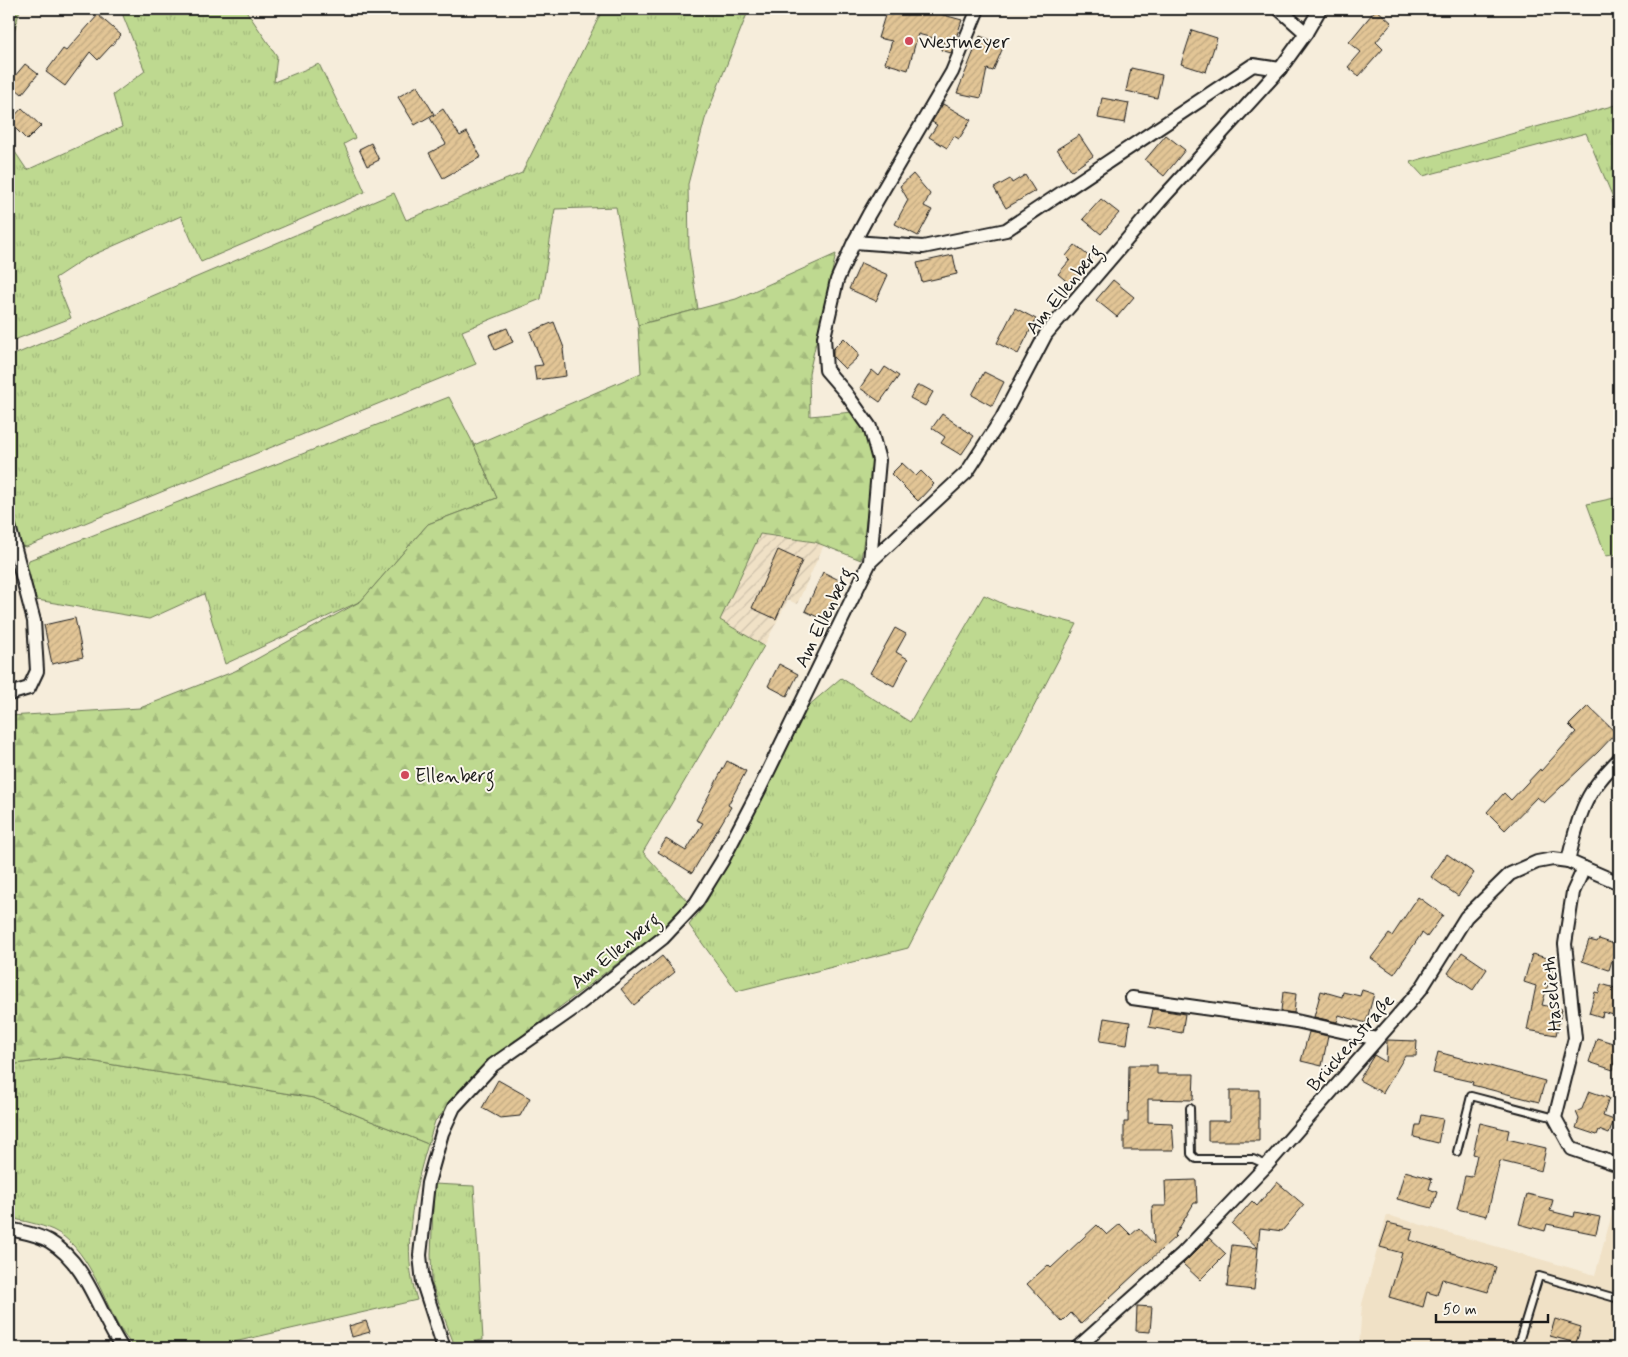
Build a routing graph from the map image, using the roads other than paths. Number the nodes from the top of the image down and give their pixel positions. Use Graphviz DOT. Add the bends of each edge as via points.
graph roads {
  1 [pos="978,9"];
  2 [pos="1279,9"];
  3 [pos="1320,9"];
  4 [pos="1306,33"];
  5 [pos="1280,69"];
  6 [pos="854,242"];
  7 [pos="9,526"];
  8 [pos="870,562"];
  9 [pos="9,694"];
  10 [pos="1619,759"];
  11 [pos="1568,861"];
  12 [pos="1584,868"];
  13 [pos="1619,883"];
  14 [pos="1132,998"];
  15 [pos="1377,1040"];
  16 [pos="1190,1108"];
  17 [pos="1555,1118"];
  18 [pos="1457,1152"];
  19 [pos="1267,1164"];
  20 [pos="1619,1165"];
  21 [pos="9,1229"];
  22 [pos="1619,1299"];
  23 [pos="122,1348"];
  24 [pos="444,1348"];
  25 [pos="1077,1348"];
  26 [pos="1517,1348"];
  1 -- 6 [label="street, Am Ellenberg" via="952,72"];
  2 -- 4 [label="street"];
  3 -- 4 [label="street, Am Ellenberg"];
  4 -- 5 [label="street, Am Ellenberg"];
  5 -- 6 [label="street" via="1252,64 1006,230 923,247"];
  5 -- 8 [label="street, Am Ellenberg" via="1160,201 1046,334 1002,418 967,472"];
  6 -- 8 [label="street, Am Ellenberg" via="838,280 824,338 826,370 870,427 879,460"];
  7 -- 9 [label="street" via="34,622 36,671 29,688"];
  8 -- 24 [label="street, Am Ellenberg" via="759,790 696,903 663,938 493,1065 454,1106 442,1133 428,1183 420,1255 423,1283"];
  10 -- 11 [label="street" via="1598,782 1586,802"];
  11 -- 12 [label="street"];
  11 -- 15 [label="street, Brückenstraße" via="1553,858 1510,874 1466,917 1421,989"];
  12 -- 13 [label="street"];
  12 -- 17 [label="street, Haselieth" via="1573,892 1566,944 1574,1038"];
  14 -- 15 [label="street" via="1296,1021"];
  15 -- 19 [label="street, Brückenstraße"];
  16 -- 19 [label="lane" via="1191,1154 1196,1159 1253,1159"];
  17 -- 18 [label="lane" via="1472,1096"];
  17 -- 20 [label="street" via="1572,1149"];
  19 -- 25 [label="street, Brückenstraße" via="1182,1254"];
  21 -- 23 [label="street" via="49,1240 66,1254 83,1275"];
  22 -- 26 [label="lane" via="1539,1276"];
}
